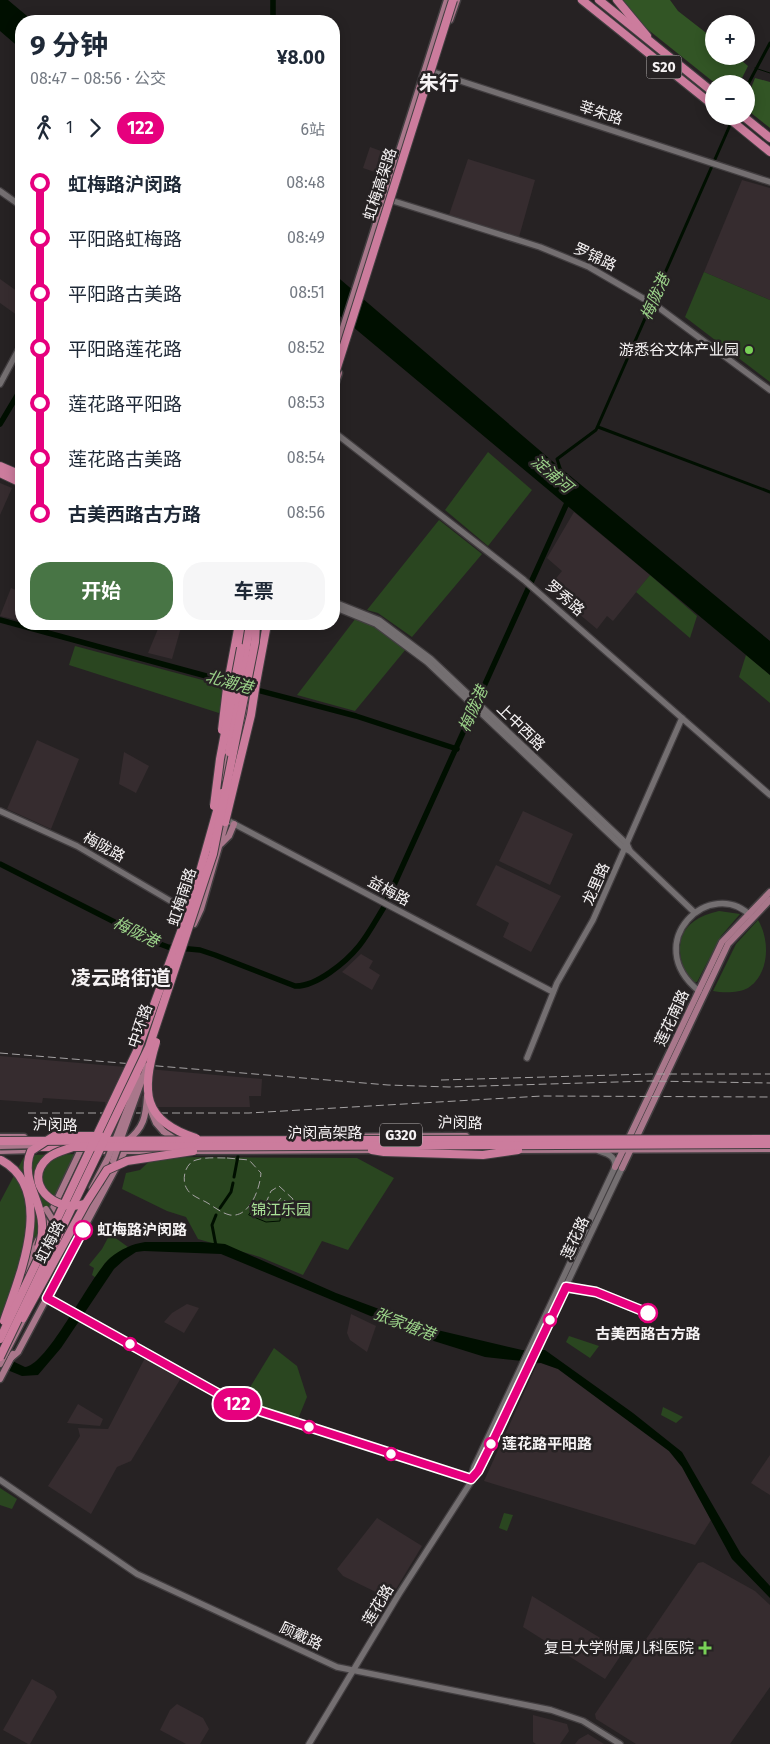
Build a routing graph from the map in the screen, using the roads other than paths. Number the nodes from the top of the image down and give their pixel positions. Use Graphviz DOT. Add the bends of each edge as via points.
graph roads {
  1 [pos="450,0"];
  2 [pos="459,0"];
  3 [pos="599,0"];
  4 [pos="617,0"];
  5 [pos="584,2"];
  6 [pos="649,40"];
  7 [pos="424,69"];
  8 [pos="434,71"];
  9 [pos="705,86"];
  10 [pos="705,99"];
  11 [pos="736,125"];
  12 [pos="754,125"];
  13 [pos="770,138"];
  14 [pos="770,152"];
  15 [pos="770,182"];
  16 [pos="0,191"];
  17 [pos="382,198"];
  18 [pos="393,201"];
  19 [pos="15,202"];
  20 [pos="340,336"];
  21 [pos="340,347"];
  22 [pos="15,356"];
  23 [pos="340,362"];
  24 [pos="340,363"];
  25 [pos="0,384"];
  26 [pos="770,390"];
  27 [pos="340,437"];
  28 [pos="0,465"];
  29 [pos="15,471"];
  30 [pos="0,473"];
  31 [pos="0,477"];
  32 [pos="15,481"];
  33 [pos="15,482"];
  34 [pos="340,604"];
  35 [pos="340,609"];
  36 [pos="238,630"];
  37 [pos="243,630"];
  38 [pos="247,630"];
  39 [pos="249,630"];
  40 [pos="249,630"];
  41 [pos="258,630"];
  42 [pos="258,630"];
  43 [pos="265,630"];
  44 [pos="243,639"];
  45 [pos="252,682"];
  46 [pos="247,696"];
  47 [pos="471,701"];
  48 [pos="682,718"];
  49 [pos="221,720"];
  50 [pos="229,726"];
  51 [pos="239,752"];
  52 [pos="220,759"];
  53 [pos="234,759"];
  54 [pos="229,785"];
  55 [pos="770,795"];
  56 [pos="230,797"];
  57 [pos="0,811"];
  58 [pos="219,817"];
  59 [pos="234,824"];
  60 [pos="220,845"];
  61 [pos="628,848"];
  62 [pos="213,854"];
  63 [pos="212,872"];
  64 [pos="204,878"];
  65 [pos="196,881"];
  66 [pos="770,892"];
  67 [pos="770,900"];
  68 [pos="694,912"];
  69 [pos="192,913"];
  70 [pos="750,916"];
  71 [pos="699,991"];
  72 [pos="553,992"];
  73 [pos="163,1003"];
  74 [pos="155,1040"];
  75 [pos="147,1046"];
  76 [pos="527,1058"];
  77 [pos="146,1096"];
  78 [pos="122,1131"];
  79 [pos="633,1136"];
  80 [pos="0,1137"];
  81 [pos="86,1138"];
  82 [pos="132,1138"];
  83 [pos="173,1138"];
  84 [pos="770,1138"];
  85 [pos="200,1139"];
  86 [pos="0,1144"];
  87 [pos="221,1144"];
  88 [pos="770,1145"];
  89 [pos="356,1147"];
  90 [pos="123,1148"];
  91 [pos="76,1149"];
  92 [pos="770,1149"];
  93 [pos="256,1150"];
  94 [pos="519,1150"];
  95 [pos="597,1150"];
  96 [pos="626,1150"];
  97 [pos="0,1151"];
  98 [pos="0,1160"];
  99 [pos="618,1168"];
  100 [pos="36,1194"];
  101 [pos="84,1204"];
  102 [pos="62,1246"];
  103 [pos="1,1325"];
  104 [pos="0,1339"];
  105 [pos="0,1358"];
  106 [pos="12,1358"];
  107 [pos="0,1364"];
  108 [pos="2,1376"];
  109 [pos="0,1480"];
  110 [pos="353,1672"];
  111 [pos="309,1744"];
  112 [pos="620,1744"];
  1 -- 7 [label="main road"];
  1 -- 21 [label="highway, 虹梅高架路, bridge"];
  1 -- 23 [label="highway, 虹梅高架路, bridge"];
  2 -- 8 [label="main road"];
  3 -- 6 [label="highway, S20"];
  4 -- 6 [label="highway"];
  5 -- 10 [label="highway, S20"];
  6 -- 9 [label="highway, S20"];
  7 -- 8 [label="street, 莘朱路"];
  7 -- 17 [label="main road"];
  8 -- 15 [label="street, 莘朱路"];
  8 -- 18 [label="main road"];
  11 -- 14 [label="highway"];
  12 -- 13 [label="highway"];
  16 -- 19 [label="street"];
  17 -- 18 [label="street, 罗锦路"];
  17 -- 20 [label="main road"];
  18 -- 24 [label="main road, bridge"];
  18 -- 26 [label="street, 罗锦路" via="565,257 604,275 658,306"];
  22 -- 25 [label="street"];
  27 -- 48 [label="street, 罗秀路" via="534,588"];
  28 -- 29 [label="highway"];
  30 -- 32 [label="highway"];
  31 -- 33 [label="street"];
  34 -- 47 [label="street, 上中西路" via="380,620 431,659"];
  35 -- 47 [label="street, 上中西路" via="376,624 427,662"];
  36 -- 52 [label="highway, bridge" via="224,705"];
  37 -- 44 [label="highway"];
  38 -- 44 [label="highway"];
  39 -- 50 [label="main road, 虹梅南路, bridge"];
  40 -- 58 [label="highway, 中环路, bridge"];
  41 -- 62 [label="highway, 中环路, bridge"];
  42 -- 45 [label="main road, 虹梅南路"];
  43 -- 45 [label="highway"];
  44 -- 52 [label="highway, bridge"];
  45 -- 46 [label="main road, 虹梅南路, bridge"];
  45 -- 62 [label="highway, bridge" via="230,803"];
  46 -- 51 [label="main road, 虹梅南路"];
  46 -- 53 [label="main road, 虹梅南路"];
  47 -- 61 [label="street, 上中西路"];
  48 -- 55 [label="street, 罗秀路"];
  48 -- 61 [label="street, 龙里路"];
  49 -- 50 [label="main road"];
  50 -- 58 [label="main road, 虹梅南路" via="232,735"];
  51 -- 53 [label="main road"];
  51 -- 56 [label="main road, 虹梅南路"];
  52 -- 58 [label="highway, bridge"];
  53 -- 54 [label="main road, 虹梅南路"];
  54 -- 56 [label="main road"];
  54 -- 58 [label="main road, 虹梅南路"];
  56 -- 58 [label="main road, 虹梅南路"];
  57 -- 69 [label="street, 梅陇路" via="77,846"];
  58 -- 59 [label="street, 益梅路"];
  58 -- 60 [label="main road, 虹梅南路"];
  58 -- 64 [label="main road, 虹梅南路"];
  58 -- 65 [label="main road, 虹梅南路"];
  58 -- 104 [label="highway, 中环路, bridge" via="190,908 137,1051"];
  59 -- 60 [label="main road"];
  59 -- 72 [label="street, 益梅路"];
  60 -- 63 [label="main road, 虹梅南路"];
  61 -- 68 [label="street, 上中西路"];
  61 -- 72 [label="street, 龙里路"];
  62 -- 73 [label="highway, 中环路, bridge"];
  63 -- 64 [label="main road"];
  63 -- 69 [label="main road, 虹梅南路" via="201,909"];
  64 -- 65 [label="main road"];
  64 -- 69 [label="main road, 虹梅南路"];
  65 -- 69 [label="main road, 虹梅南路"];
  66 -- 70 [label="main road, 莲花南路"];
  67 -- 70 [label="main road, 莲花南路"];
  68 -- 70 [label="street" via="713,904 725,904"];
  68 -- 71 [label="street" via="678,936 676,955 684,978"];
  69 -- 74 [label="main road, 虹梅南路, bridge" via="186,945"];
  69 -- 75 [label="main road, 虹梅南路, bridge"];
  70 -- 71 [label="main road, 莲花南路" via="722,942"];
  70 -- 79 [label="main road, 莲花南路" via="728,944"];
  71 -- 79 [label="main road, 莲花南路"];
  72 -- 76 [label="street, 龙里路"];
  73 -- 85 [label="highway, bridge" via="146,1082 148,1097 165,1124"];
  73 -- 105 [label="highway, 中环路, bridge" via="149,1047"];
  74 -- 77 [label="main road, bridge" via="156,1052"];
  74 -- 78 [label="main road, 虹梅南路, bridge"];
  75 -- 78 [label="main road, 虹梅南路, bridge"];
  75 -- 86 [label="main road, bridge" via="115,1118 92,1140 81,1143"];
  77 -- 83 [label="main road, bridge" via="153,1117"];
  77 -- 90 [label="main road, bridge" via="142,1126"];
  78 -- 101 [label="main road, 虹梅路, bridge"];
  78 -- 106 [label="main road, 虹梅路, bridge" via="113,1161"];
  79 -- 83 [label="main road, 沪闵路 / G320"];
  79 -- 84 [label="main road, 沪闵路 / G320"];
  79 -- 96 [label="main road, 莲花南路"];
  80 -- 81 [label="main road, 沪闵路 / G320"];
  81 -- 82 [label="main road, 沪闵路 / G320"];
  81 -- 91 [label="main road, 虹梅路"];
  82 -- 83 [label="main road, 沪闵路 / G320"];
  82 -- 90 [label="main road, 虹梅路"];
  84 -- 87 [label="highway, 沪闵高架路, bridge"];
  85 -- 87 [label="highway, bridge"];
  85 -- 100 [label="highway, bridge" via="54,1136 32,1151 28,1158 26,1169"];
  86 -- 87 [label="highway, 沪闵高架路, bridge"];
  86 -- 90 [label="main road, 沪闵路, bridge"];
  86 -- 91 [label="highway, 沪闵高架路, bridge"];
  87 -- 89 [label="highway, 沪闵高架路, bridge"];
  87 -- 90 [label="main road, 沪闵路, bridge"];
  87 -- 91 [label="highway, 沪闵高架路, bridge"];
  87 -- 93 [label="main road, 沪闵路" via="247,1144"];
  87 -- 105 [label="highway, bridge" via="126,1161 107,1170"];
  88 -- 89 [label="highway, 沪闵高架路, bridge"];
  88 -- 92 [label="street"];
  89 -- 94 [label="highway, bridge" via="384,1152 483,1155"];
  90 -- 91 [label="main road, 沪闵路 / G320"];
  90 -- 93 [label="main road, 沪闵路 / G320"];
  90 -- 106 [label="main road, 虹梅路" via="18,1352"];
  91 -- 97 [label="main road, 沪闵路 / G320"];
  91 -- 101 [label="highway, bridge" via="54,1154 46,1160 40,1173 40,1183 46,1196 54,1202 68,1206"];
  91 -- 103 [label="main road, 虹梅路"];
  92 -- 96 [label="main road, 沪闵路 / G320"];
  93 -- 94 [label="main road, 沪闵路 / G320"];
  94 -- 95 [label="main road, 沪闵路 / G320"];
  95 -- 96 [label="main road, 沪闵路 / G320"];
  95 -- 99 [label="street" via="612,1156"];
  96 -- 99 [label="main road, 莲花南路"];
  98 -- 103 [label="highway, bridge" via="18,1176 27,1191 31,1208 26,1252"];
  99 -- 110 [label="street, 莲花路" via="471,1479"];
  100 -- 102 [label="main road, bridge" via="56,1225"];
  100 -- 103 [label="highway, bridge" via="43,1226 40,1244"];
  101 -- 102 [label="main road, 虹梅路, bridge"];
  102 -- 107 [label="main road, 虹梅路, bridge"];
  106 -- 108 [label="main road, 虹梅路"];
  109 -- 110 [label="street, 顾戴路" via="137,1574"];
  110 -- 111 [label="street, 莲花路"];
  110 -- 112 [label="street, 顾戴路" via="551,1710 583,1721"];
}
